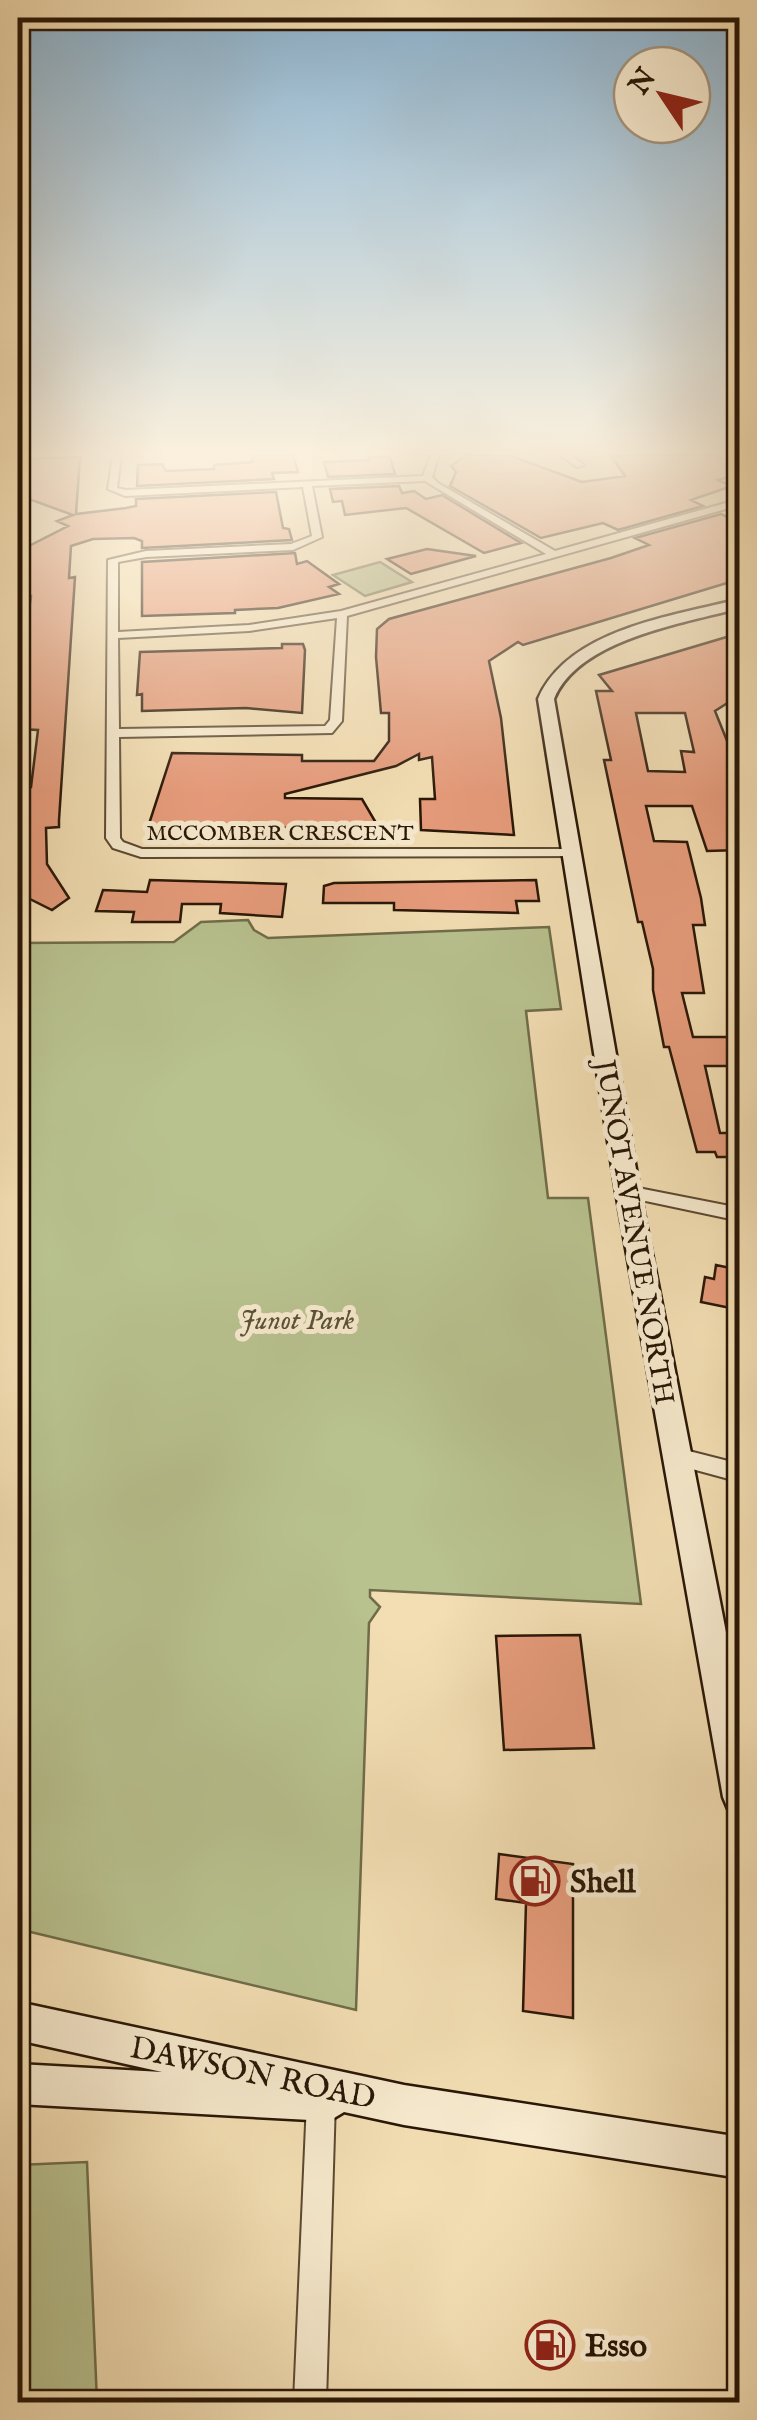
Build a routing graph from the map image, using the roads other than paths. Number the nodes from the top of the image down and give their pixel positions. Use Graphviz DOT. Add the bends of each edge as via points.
graph roads {
  1 [pos="113,568"];
  2 [pos="505,568"];
  3 [pos="740,602"];
  4 [pos="342,614"];
  5 [pos="114,635"];
  6 [pos="115,733"];
  7 [pos="572,853"];
  8 [pos="628,1192"];
  9 [pos="740,1215"];
  10 [pos="677,1458"];
  11 [pos="740,1473"];
  12 [pos="740,1797"];
  13 [pos="18,2021"];
  14 [pos="18,2084"];
  15 [pos="321,2101"];
  16 [pos="404,2105"];
  17 [pos="740,2158"];
  18 [pos="310,2402"];
  1 -- 5 [label="street, MCCOMBER CRESCENT"];
  2 -- 4 [label="street"];
  3 -- 7 [label="main road, JUNOT AVENUE NORTH" via="606,644 551,680 546,699"];
  4 -- 5 [label="street" via="249,628"];
  4 -- 6 [label="street" via="336,720 328,730"];
  5 -- 6 [label="street, MCCOMBER CRESCENT"];
  6 -- 7 [label="street, MCCOMBER CRESCENT" via="112,838 127,850"];
  7 -- 8 [label="main road, JUNOT AVENUE NORTH"];
  8 -- 9 [label="street"];
  8 -- 10 [label="main road, JUNOT AVENUE NORTH"];
  10 -- 11 [label="street"];
  10 -- 12 [label="main road, JUNOT AVENUE NORTH"];
  13 -- 16 [label="main road, DAWSON ROAD"];
  14 -- 15 [label="main road, DAWSON ROAD"];
  15 -- 16 [label="main road, DAWSON ROAD"];
  15 -- 18 [label="street"];
  16 -- 17 [label="main road"];
}
